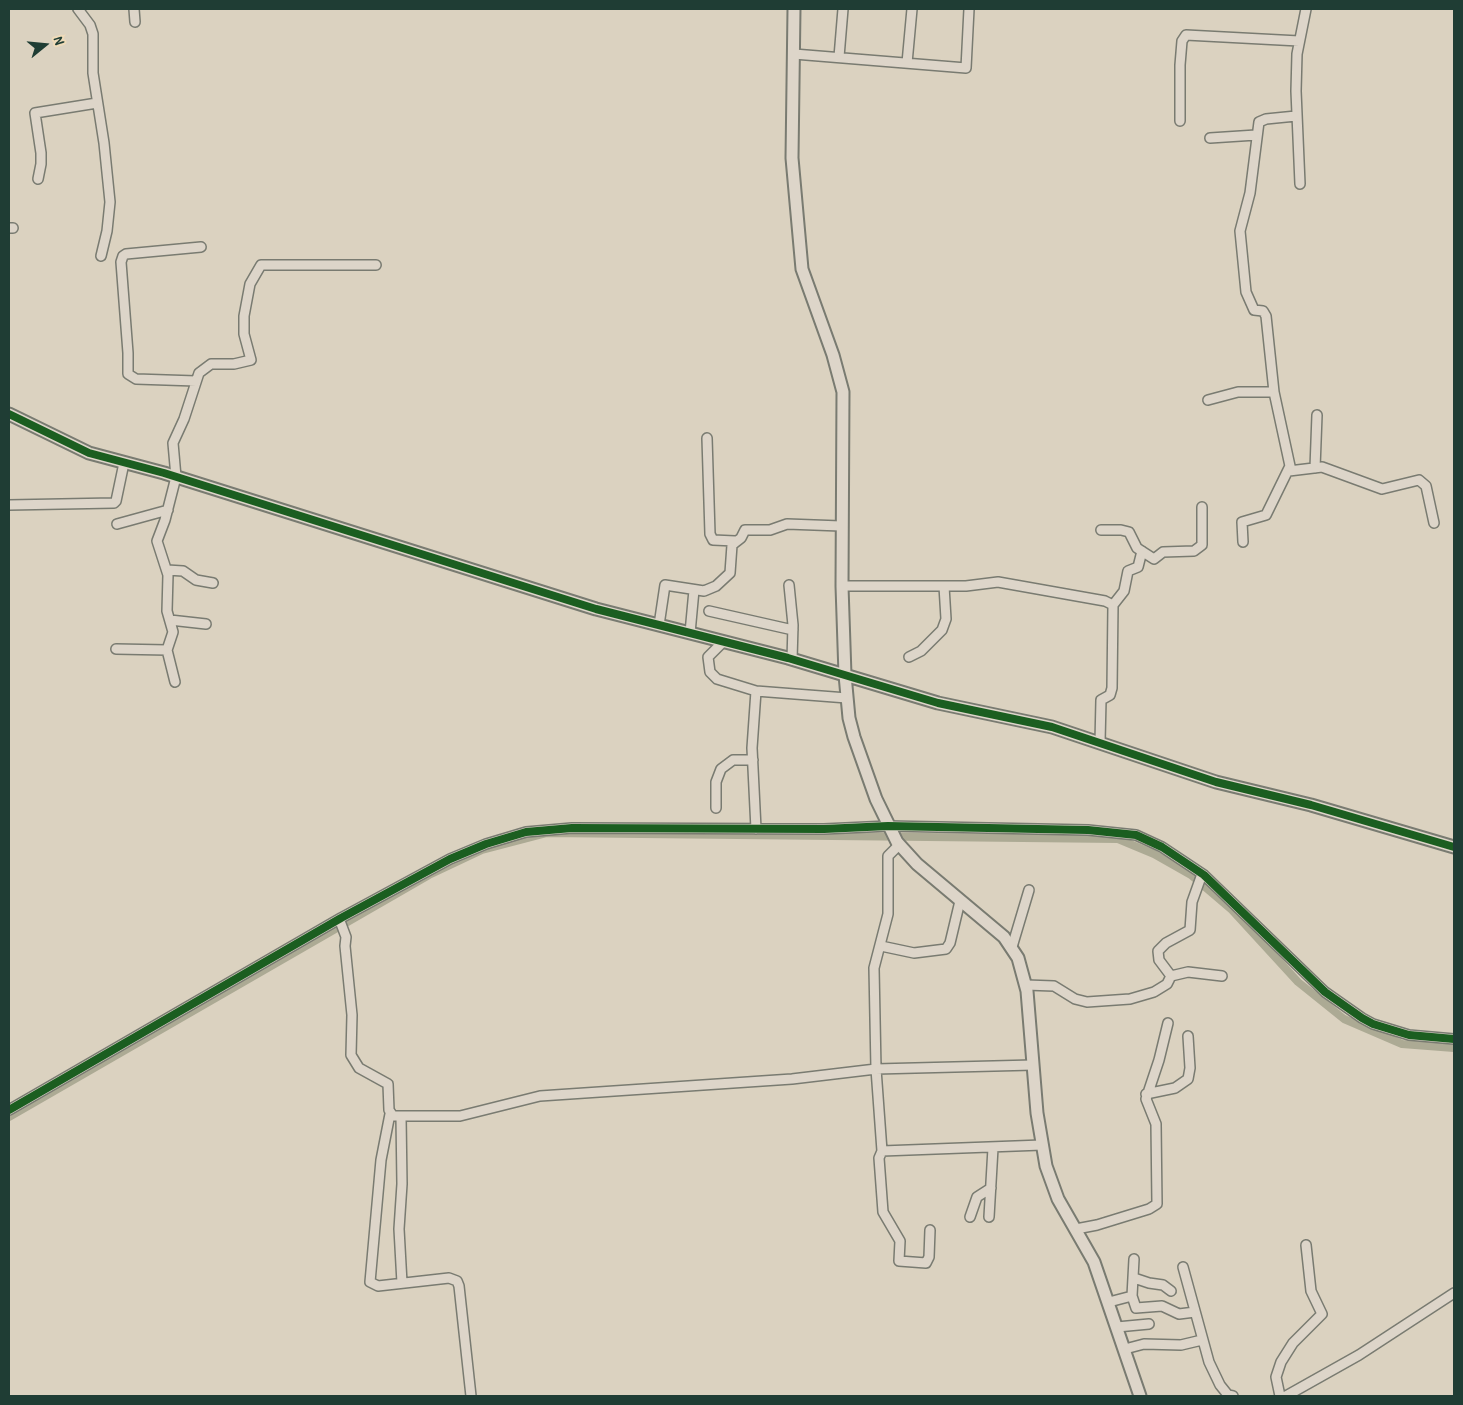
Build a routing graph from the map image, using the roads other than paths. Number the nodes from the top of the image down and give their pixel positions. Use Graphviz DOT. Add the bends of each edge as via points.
graph roads {
  1 [pos="78,9"];
  2 [pos="134,9"];
  3 [pos="794,9"];
  4 [pos="843,9"];
  5 [pos="912,9"];
  6 [pos="969,9"];
  7 [pos="1306,9"];
  8 [pos="135,22"];
  9 [pos="1299,41"];
  10 [pos="794,54"];
  11 [pos="839,58"];
  12 [pos="907,63"];
  13 [pos="97,103"];
  14 [pos="1296,116"];
  15 [pos="1180,121"];
  16 [pos="1256,135"];
  17 [pos="1210,138"];
  18 [pos="38,179"];
  19 [pos="1300,184"];
  20 [pos="201,247"];
  21 [pos="101,256"];
  22 [pos="376,265"];
  23 [pos="196,382"];
  24 [pos="1274,392"];
  25 [pos="1208,400"];
  26 [pos="9,414"];
  27 [pos="1317,415"];
  28 [pos="707,438"];
  29 [pos="124,462"];
  30 [pos="1316,468"];
  31 [pos="1289,471"];
  32 [pos="176,477"];
  33 [pos="9,504"];
  34 [pos="1202,507"];
  35 [pos="168,510"];
  36 [pos="1434,523"];
  37 [pos="117,524"];
  38 [pos="841,526"];
  39 [pos="1100,530"];
  40 [pos="735,541"];
  41 [pos="1243,542"];
  42 [pos="1142,551"];
  43 [pos="167,570"];
  44 [pos="213,583"];
  45 [pos="789,586"];
  46 [pos="842,586"];
  47 [pos="944,586"];
  48 [pos="694,590"];
  49 [pos="1113,605"];
  50 [pos="709,611"];
  51 [pos="170,620"];
  52 [pos="206,624"];
  53 [pos="659,625"];
  54 [pos="793,630"];
  55 [pos="690,633"];
  56 [pos="723,642"];
  57 [pos="116,649"];
  58 [pos="167,650"];
  59 [pos="909,658"];
  60 [pos="792,660"];
  61 [pos="845,675"];
  62 [pos="175,682"];
  63 [pos="756,691"];
  64 [pos="847,698"];
  65 [pos="1100,742"];
  66 [pos="753,760"];
  67 [pos="716,808"];
  68 [pos="756,829"];
  69 [pos="894,836"];
  70 [pos="1454,847"];
  71 [pos="1202,875"];
  72 [pos="1029,890"];
  73 [pos="960,901"];
  74 [pos="340,920"];
  75 [pos="881,946"];
  76 [pos="1012,947"];
  77 [pos="1171,976"];
  78 [pos="1222,976"];
  79 [pos="1026,986"];
  80 [pos="1168,1023"];
  81 [pos="1188,1036"];
  82 [pos="1454,1039"];
  83 [pos="1033,1065"];
  84 [pos="876,1070"];
  85 [pos="1146,1094"];
  86 [pos="9,1110"];
  87 [pos="390,1114"];
  88 [pos="401,1117"];
  89 [pos="1042,1145"];
  90 [pos="993,1148"];
  91 [pos="882,1151"];
  92 [pos="991,1188"];
  93 [pos="989,1216"];
  94 [pos="970,1218"];
  95 [pos="1076,1229"];
  96 [pos="930,1230"];
  97 [pos="1306,1245"];
  98 [pos="1134,1259"];
  99 [pos="1183,1267"];
  100 [pos="1134,1278"];
  101 [pos="402,1283"];
  102 [pos="1171,1291"];
  103 [pos="1132,1296"];
  104 [pos="1452,1299"];
  105 [pos="1109,1302"];
  106 [pos="1194,1312"];
  107 [pos="1149,1324"];
  108 [pos="1117,1327"];
  109 [pos="1202,1340"];
  110 [pos="1124,1349"];
  111 [pos="471,1396"];
  112 [pos="1140,1396"];
  113 [pos="1233,1396"];
  114 [pos="1280,1396"];
  115 [pos="1286,1396"];
  1 -- 13 [label="street" via="93,34"];
  2 -- 8 [label="street"];
  3 -- 10 [label="street"];
  4 -- 11 [label="street"];
  5 -- 12 [label="street"];
  6 -- 12 [label="street" via="966,68"];
  7 -- 9 [label="street"];
  9 -- 14 [label="street"];
  9 -- 15 [label="street" via="1186,35 1182,42 1180,65"];
  10 -- 11 [label="street"];
  10 -- 38 [label="street" via="792,158 802,269 843,392"];
  11 -- 12 [label="street"];
  13 -- 18 [label="street" via="35,112 41,152"];
  13 -- 21 [label="street" via="110,205"];
  14 -- 16 [label="street" via="1260,120"];
  14 -- 19 [label="street"];
  16 -- 17 [label="street"];
  16 -- 24 [label="street" via="1250,192 1240,237 1246,292 1254,310 1263,311 1266,316"];
  20 -- 23 [label="street" via="131,253 123,256 121,262 128,374 136,379"];
  22 -- 23 [label="street" via="261,265 250,284 244,316 244,334 251,360 211,364 204,367"];
  23 -- 32 [label="street" via="174,443"];
  24 -- 25 [label="street" via="1238,392"];
  24 -- 31 [label="street" via="1290,461"];
  26 -- 29 [label="street" via="89,453"];
  27 -- 30 [label="street"];
  28 -- 40 [label="street" via="710,534 713,540"];
  29 -- 32 [label="street"];
  29 -- 33 [label="street" via="114,503"];
  30 -- 31 [label="street"];
  30 -- 36 [label="street" via="1330,469 1382,489 1419,480 1426,486"];
  31 -- 41 [label="street" via="1266,515 1242,522"];
  32 -- 35 [label="street"];
  32 -- 53 [label="street" via="547,594"];
  34 -- 42 [label="street" via="1202,545 1198,550 1162,552 1154,559"];
  35 -- 37 [label="street"];
  35 -- 43 [label="street" via="158,541"];
  38 -- 40 [label="street" via="787,524 770,530 748,529"];
  38 -- 46 [label="street"];
  39 -- 42 [label="street" via="1129,532"];
  40 -- 48 [label="street" via="731,549 732,569 727,577 708,591"];
  42 -- 49 [label="street" via="1138,567 1128,571 1124,591"];
  43 -- 44 [label="street"];
  43 -- 51 [label="street"];
  45 -- 54 [label="street"];
  46 -- 47 [label="street"];
  46 -- 61 [label="street"];
  47 -- 49 [label="street" via="1010,583"];
  47 -- 59 [label="street" via="946,619 942,630"];
  48 -- 53 [label="street" via="665,585"];
  48 -- 55 [label="street"];
  49 -- 65 [label="street" via="1112,688 1110,695 1101,700"];
  50 -- 54 [label="street"];
  51 -- 52 [label="street"];
  51 -- 58 [label="street" via="173,632"];
  53 -- 55 [label="street"];
  54 -- 60 [label="street"];
  55 -- 56 [label="street"];
  56 -- 60 [label="street"];
  56 -- 63 [label="street" via="708,658 710,672 716,679"];
  57 -- 58 [label="street"];
  58 -- 62 [label="street"];
  60 -- 61 [label="street"];
  61 -- 64 [label="street"];
  61 -- 65 [label="street" via="938,703 1052,727"];
  63 -- 64 [label="street"];
  63 -- 66 [label="street"];
  64 -- 69 [label="street" via="858,750"];
  65 -- 70 [label="street" via="1216,782 1311,805"];
  66 -- 67 [label="street" via="733,760 724,764 716,782"];
  66 -- 68 [label="street"];
  68 -- 69 [label="street"];
  68 -- 74 [label="street" via="572,828 526,832 450,858"];
  69 -- 71 [label="street" via="1122,832 1162,847"];
  69 -- 73 [label="street" via="917,864"];
  69 -- 75 [label="street" via="888,856 888,914"];
  71 -- 77 [label="street" via="1195,894 1190,930 1158,951 1159,960"];
  71 -- 82 [label="street" via="1222,890 1325,992 1362,1018 1409,1035"];
  72 -- 76 [label="street"];
  73 -- 75 [label="street" via="946,949 914,953"];
  73 -- 76 [label="street"];
  74 -- 86 [label="street"];
  74 -- 87 [label="street" via="346,937 352,1015 351,1055 359,1068 388,1084"];
  75 -- 84 [label="street" via="874,968"];
  76 -- 79 [label="street" via="1023,968"];
  77 -- 78 [label="street" via="1188,972"];
  77 -- 79 [label="street" via="1167,984 1147,996 1121,1000 1080,1001 1054,986"];
  79 -- 83 [label="street"];
  80 -- 85 [label="street"];
  81 -- 85 [label="street" via="1188,1079 1175,1088"];
  83 -- 84 [label="street"];
  83 -- 89 [label="street"];
  84 -- 88 [label="street" via="540,1096 473,1114"];
  84 -- 91 [label="street"];
  85 -- 95 [label="street" via="1156,1124 1157,1204"];
  87 -- 88 [label="street"];
  87 -- 101 [label="street" via="381,1160 369,1278 373,1285"];
  88 -- 101 [label="street"];
  89 -- 90 [label="street"];
  89 -- 95 [label="street" via="1052,1184"];
  90 -- 91 [label="street"];
  90 -- 92 [label="street"];
  91 -- 96 [label="street" via="879,1158 883,1212 900,1241 899,1261 926,1263"];
  92 -- 93 [label="street"];
  92 -- 94 [label="street" via="977,1197"];
  95 -- 105 [label="street" via="1094,1262"];
  97 -- 114 [label="street" via="1312,1291 1322,1314 1292,1343 1281,1362 1276,1378"];
  98 -- 100 [label="street"];
  99 -- 106 [label="street"];
  100 -- 102 [label="street" via="1163,1284"];
  100 -- 103 [label="street"];
  101 -- 111 [label="street" via="449,1278 456,1281"];
  103 -- 105 [label="street"];
  103 -- 106 [label="street" via="1138,1309 1162,1306 1178,1314"];
  104 -- 115 [label="street"];
  105 -- 108 [label="street"];
  106 -- 109 [label="street"];
  107 -- 108 [label="street"];
  108 -- 110 [label="street"];
  109 -- 110 [label="street" via="1181,1345 1144,1344"];
  109 -- 113 [label="street" via="1215,1375 1228,1395"];
  110 -- 112 [label="street"];
}
